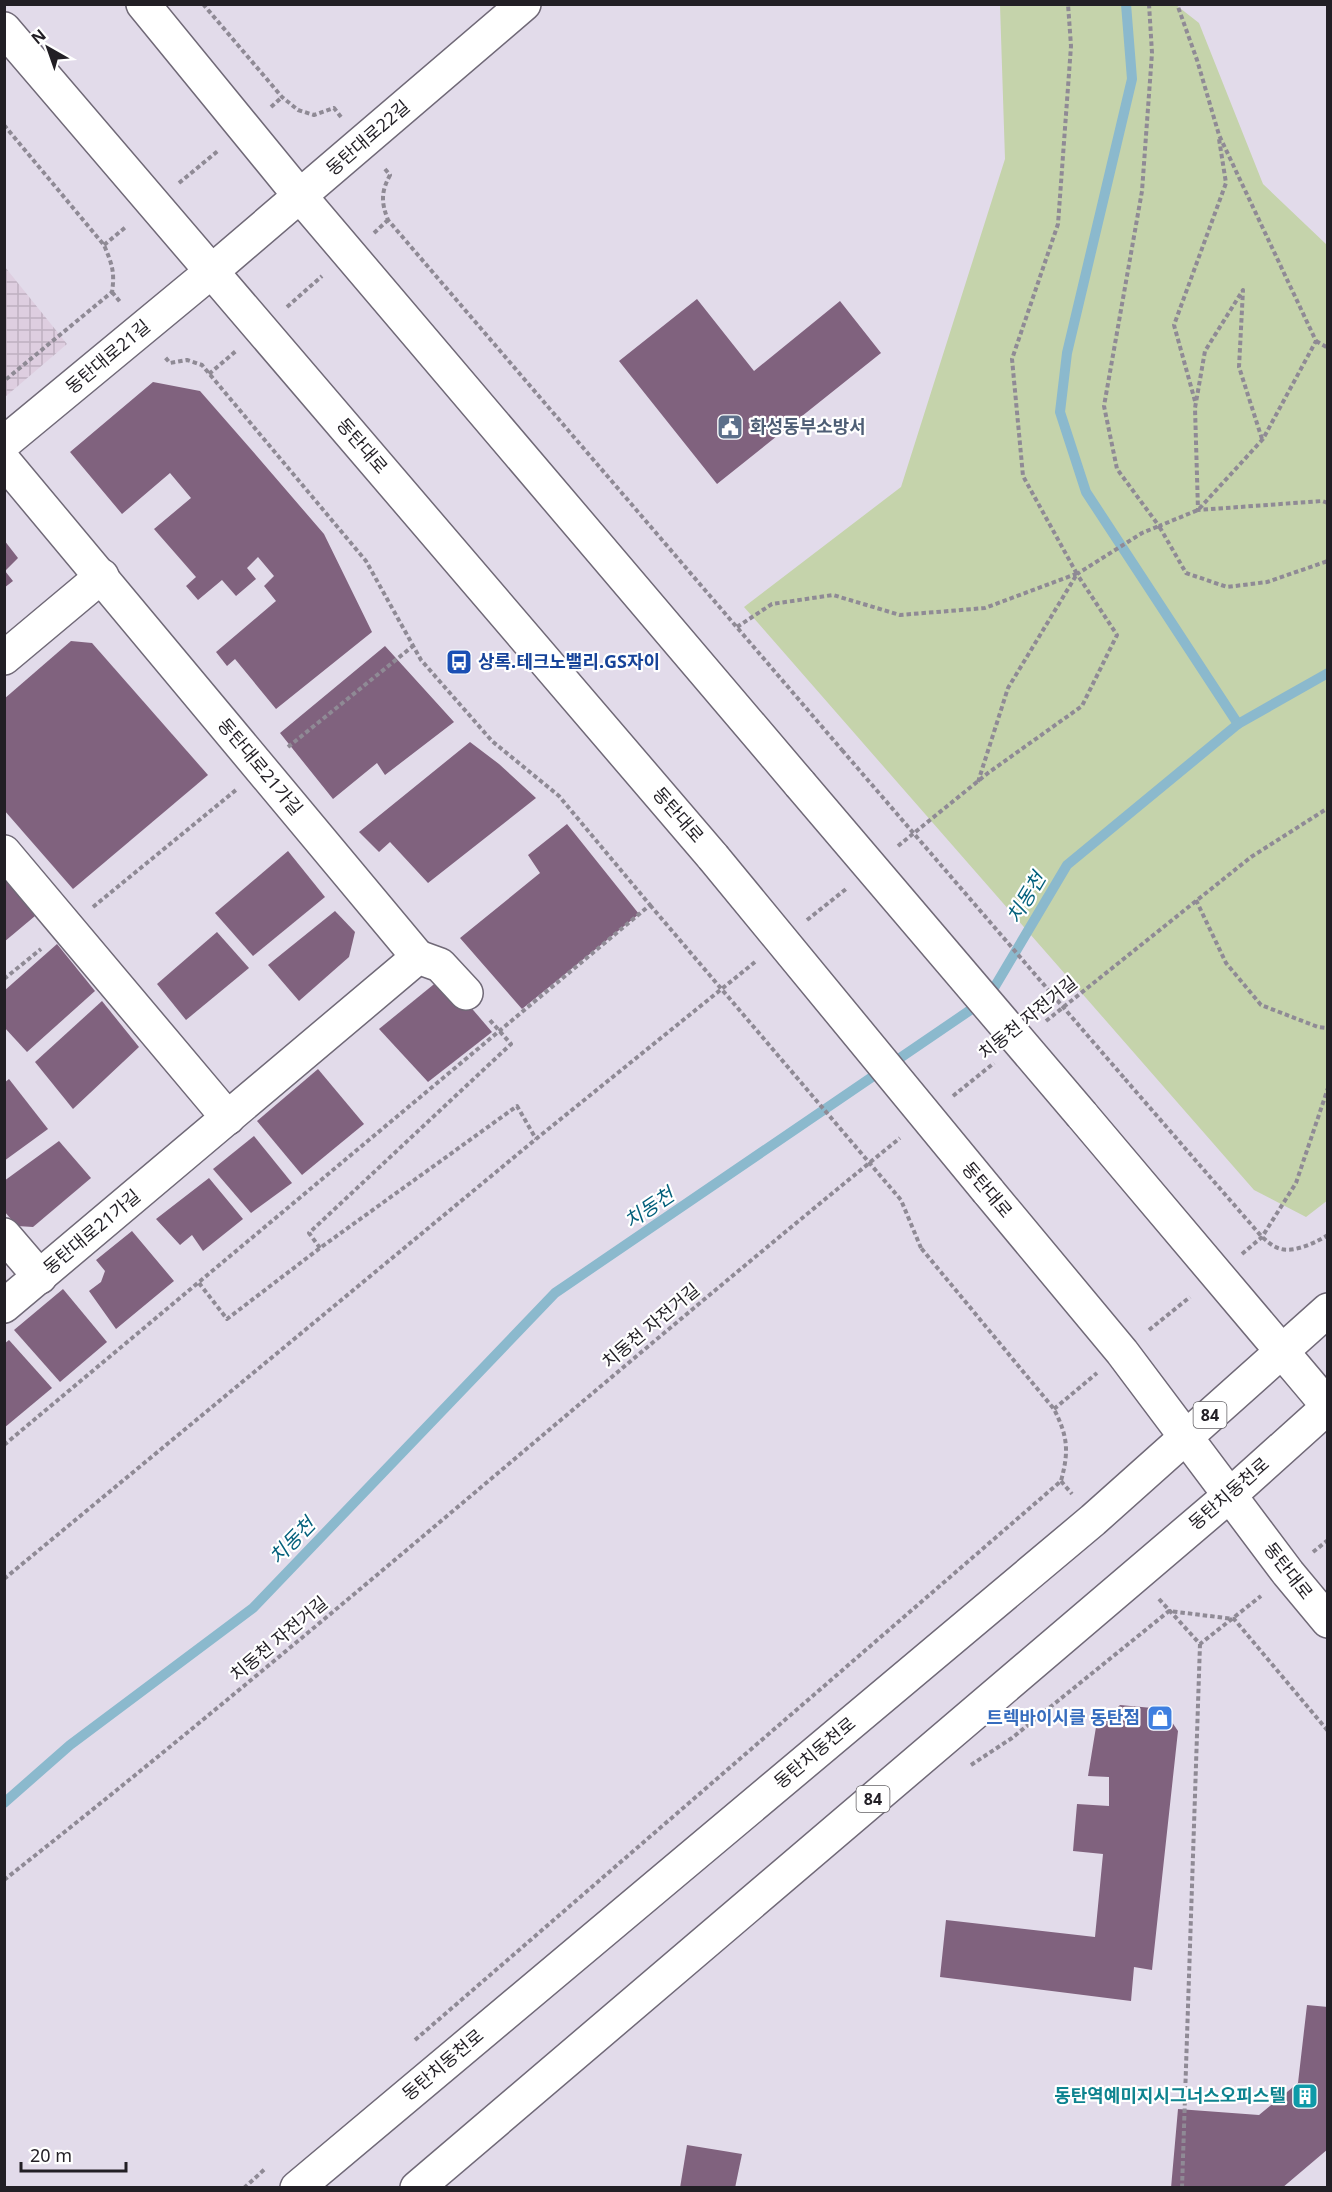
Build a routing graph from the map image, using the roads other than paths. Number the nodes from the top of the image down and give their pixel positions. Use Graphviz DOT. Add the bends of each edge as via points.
graph roads {
  1 [pos="143,4"];
  2 [pos="524,4"];
  3 [pos="4,29"];
  4 [pos="300,196"];
  5 [pos="212,271"];
  6 [pos="4,443"];
  7 [pos="4,461"];
  8 [pos="102,576"];
  9 [pos="4,658"];
  10 [pos="4,852"];
  11 [pos="418,957"];
  12 [pos="466,993"];
  13 [pos="228,1118"];
  14 [pos="4,1235"];
  15 [pos="40,1276"];
  16 [pos="4,1306"];
  17 [pos="1328,1310"];
  18 [pos="1281,1352"];
  19 [pos="1328,1406"];
  20 [pos="1186,1437"];
  21 [pos="1230,1495"];
  22 [pos="1328,1621"];
  23 [pos="297,2187"];
  24 [pos="417,2187"];
  1 -- 4 [label="main road"];
  2 -- 4 [label="main road, 동탄대로22길"];
  3 -- 5 [label="main road, 동탄대로"];
  4 -- 5 [label="main road, 동탄대로22길"];
  4 -- 18 [label="main road, bridge"];
  5 -- 6 [label="main road, 동탄대로21길"];
  5 -- 20 [label="main road, 동탄대로, bridge" via="713,857 1122,1352"];
  7 -- 8 [label="main road, 동탄대로21가길"];
  8 -- 9 [label="main road"];
  8 -- 11 [label="main road, 동탄대로21가길"];
  10 -- 13 [label="main road"];
  11 -- 12 [label="main road, 동탄대로21가길" via="440,965"];
  11 -- 13 [label="main road, 동탄대로21가길"];
  13 -- 15 [label="main road, 동탄대로21가길"];
  14 -- 15 [label="main road, 동탄대로21가길"];
  15 -- 16 [label="main road, 동탄대로21가길"];
  17 -- 18 [label="main road, 동탄치동천로 / 84"];
  18 -- 19 [label="main road"];
  18 -- 20 [label="main road, 동탄치동천로 / 84"];
  19 -- 21 [label="main road, 동탄치동천로 / 84"];
  20 -- 21 [label="main road, 동탄대로"];
  20 -- 23 [label="main road, 동탄치동천로 / 84" via="1084,1527"];
  21 -- 22 [label="main road, 동탄대로"];
  21 -- 24 [label="main road, 동탄치동천로 / 84"];
}
